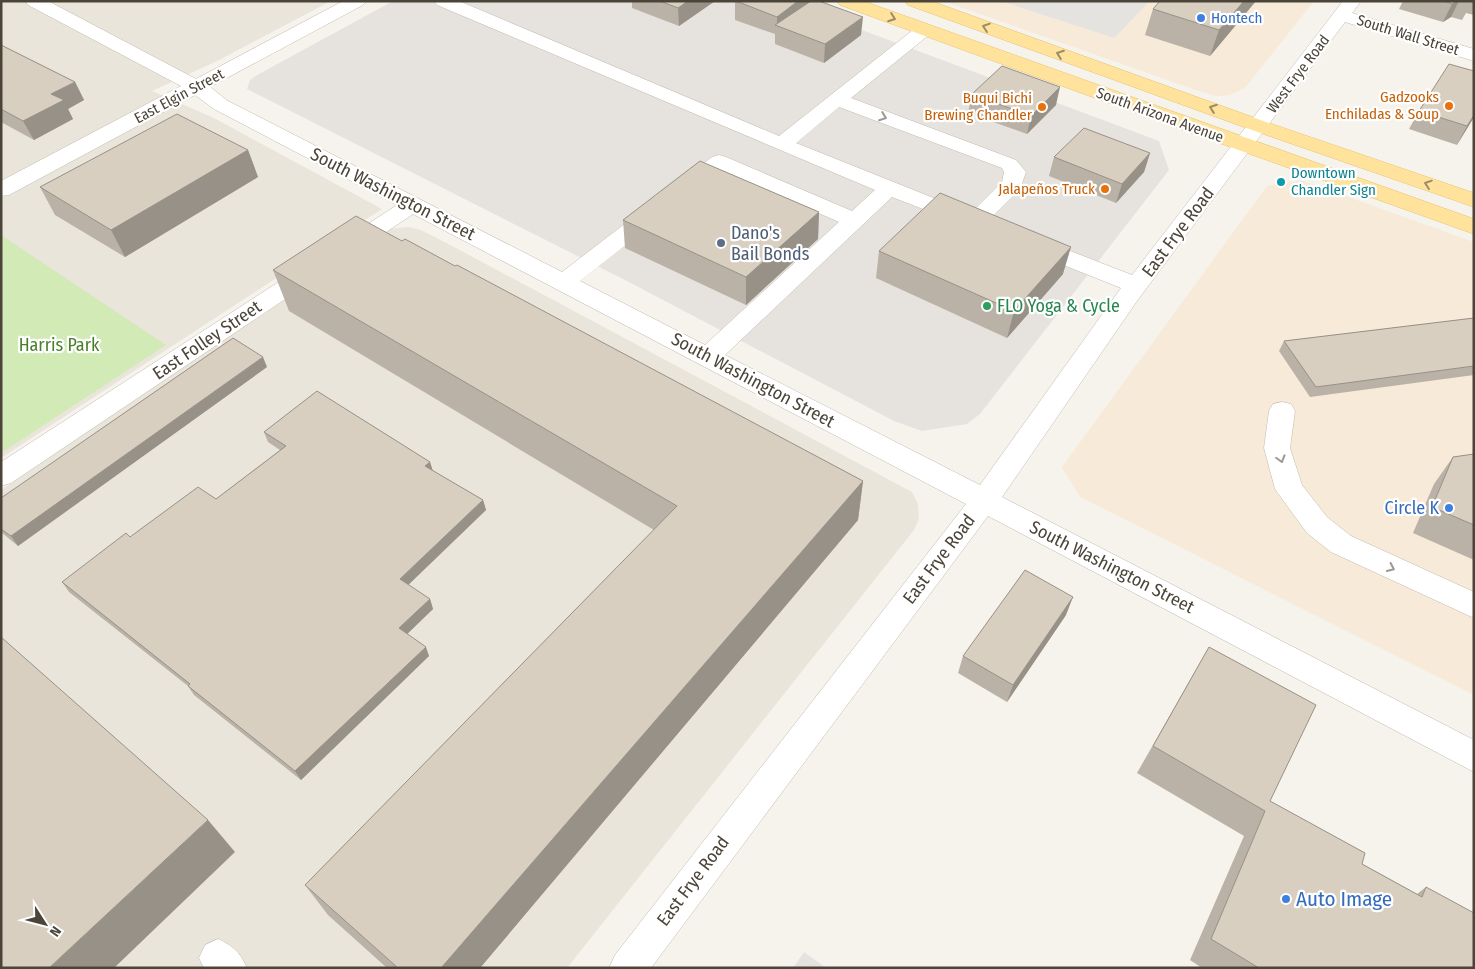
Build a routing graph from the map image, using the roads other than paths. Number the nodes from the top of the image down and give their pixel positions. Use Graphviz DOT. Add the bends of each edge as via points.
graph roads {
  1 [pos="34,1"];
  2 [pos="357,1"];
  3 [pos="444,1"];
  4 [pos="846,1"];
  5 [pos="914,1"];
  6 [pos="1346,8"];
  7 [pos="924,30"];
  8 [pos="1017,38"];
  9 [pos="1474,55"];
  10 [pos="999,56"];
  11 [pos="1105,70"];
  12 [pos="1127,78"];
  13 [pos="197,87"];
  14 [pos="1086,89"];
  15 [pos="1108,96"];
  16 [pos="838,100"];
  17 [pos="1258,126"];
  18 [pos="781,144"];
  19 [pos="1243,146"];
  20 [pos="890,187"];
  21 [pos="1,190"];
  22 [pos="1474,200"];
  23 [pos="412,204"];
  24 [pos="854,220"];
  25 [pos="1474,227"];
  26 [pos="1020,240"];
  27 [pos="564,282"];
  28 [pos="1137,286"];
  29 [pos="708,357"];
  30 [pos="1282,411"];
  31 [pos="1,476"];
  32 [pos="984,501"];
  33 [pos="1474,606"];
  34 [pos="1474,757"];
  35 [pos="628,968"];
  1 -- 13 [label="street, South Washington Street"];
  2 -- 13 [label="street, East Elgin Street"];
  3 -- 18 [label="street"];
  4 -- 7 [label="main road, South Arizona Avenue, one-way"];
  8 -- 5 [label="main road, South Arizona Avenue, one-way"];
  6 -- 9 [label="street, South Wall Street"];
  6 -- 17 [label="street, West Frye Road"];
  7 -- 10 [label="main road, South Arizona Avenue"];
  7 -- 16 [label="street"];
  8 -- 10 [label="main road"];
  11 -- 8 [label="main road, South Arizona Avenue, one-way"];
  10 -- 14 [label="main road, South Arizona Avenue"];
  11 -- 12 [label="main road, South Arizona Avenue"];
  11 -- 14 [label="main road"];
  12 -- 15 [label="main road"];
  17 -- 12 [label="main road, South Arizona Avenue, one-way"];
  13 -- 21 [label="street, East Elgin Street"];
  13 -- 23 [label="street, South Washington Street" via="221,105"];
  14 -- 15 [label="main road, South Arizona Avenue"];
  15 -- 19 [label="main road, South Arizona Avenue"];
  16 -- 18 [label="street"];
  16 -- 20 [label="street, one-way" via="1009,164 1015,172 1012,184 983,225"];
  17 -- 19 [label="street, West Frye Road"];
  22 -- 17 [label="main road, South Arizona Avenue, one-way"];
  18 -- 20 [label="street"];
  19 -- 25 [label="main road, South Arizona Avenue"];
  19 -- 28 [label="street, East Frye Road"];
  20 -- 24 [label="street"];
  23 -- 27 [label="street, South Washington Street"];
  23 -- 31 [label="street, East Folley Street"];
  24 -- 27 [label="street" via="719,161"];
  24 -- 29 [label="street"];
  26 -- 28 [label="street"];
  27 -- 29 [label="street, South Washington Street"];
  28 -- 32 [label="street, East Frye Road"];
  29 -- 32 [label="street, South Washington Street"];
  30 -- 33 [label="street, one-way" via="1277,448 1289,489 1317,525 1340,544"];
  32 -- 34 [label="street, South Washington Street"];
  32 -- 35 [label="street, East Frye Road"];
}
